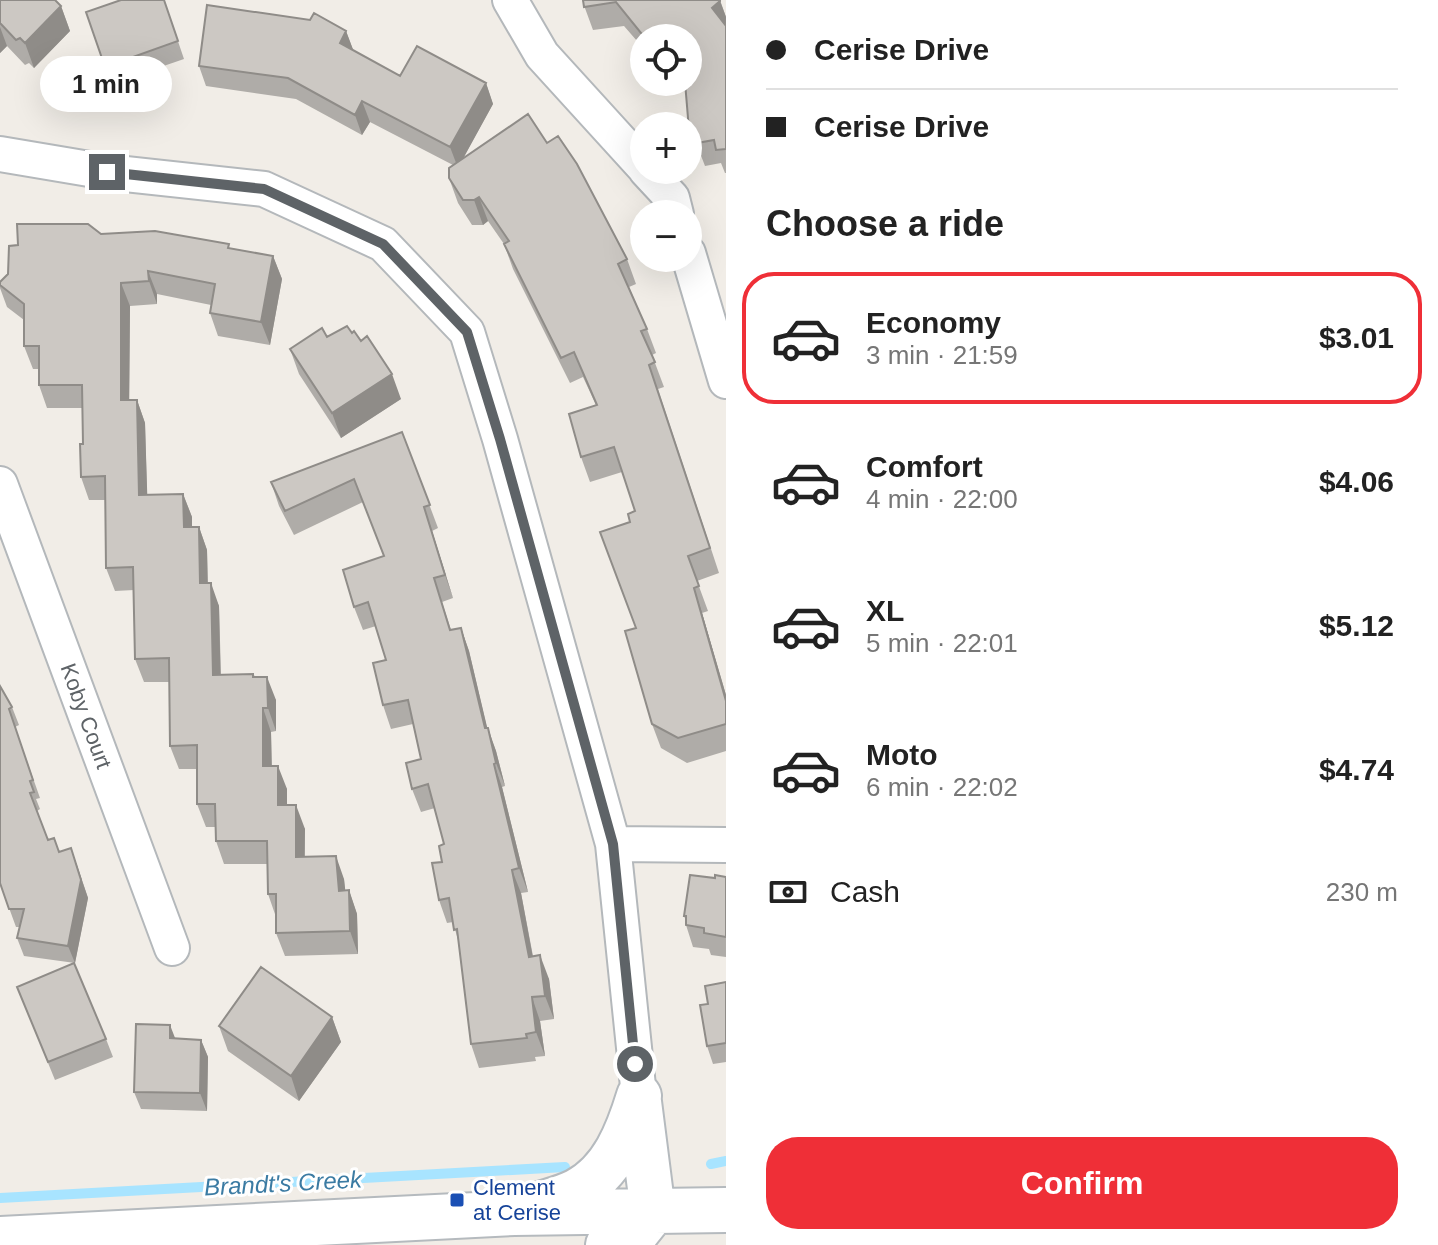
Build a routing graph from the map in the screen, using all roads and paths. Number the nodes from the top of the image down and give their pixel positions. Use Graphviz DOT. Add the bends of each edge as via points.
graph roads {
  1 [pos="510,0"];
  2 [pos="630,152"];
  3 [pos="0,154"];
  4 [pos="659,184"];
  5 [pos="672,200"];
  6 [pos="694,272"];
  7 [pos="726,381"];
  8 [pos="0,484"];
  9 [pos="613,844"];
  10 [pos="726,845"];
  11 [pos="172,948"];
  12 [pos="639,1096"];
  13 [pos="726,1210"];
  14 [pos="653,1212"];
  15 [pos="514,1213"];
  16 [pos="0,1239"];
  17 [pos="608,1245"];
  1 -- 2 [label="street" via="542,55"];
  3 -- 9 [label="street" via="264,189 383,244 467,332"];
  4 -- 5 [label="street"];
  6 -- 7 [label="street"];
  8 -- 11 [label="street, Koby Court"];
  9 -- 10 [label="street"];
  9 -- 12 [label="street"];
  12 -- 14 [label="main road"];
  12 -- 15 [label="main road" via="617,1153 604,1168 578,1191"];
  13 -- 14 [label="main road"];
  14 -- 15 [label="main road"];
  14 -- 17 [label="main road" via="633,1237"];
  15 -- 16 [label="main road"];
}
